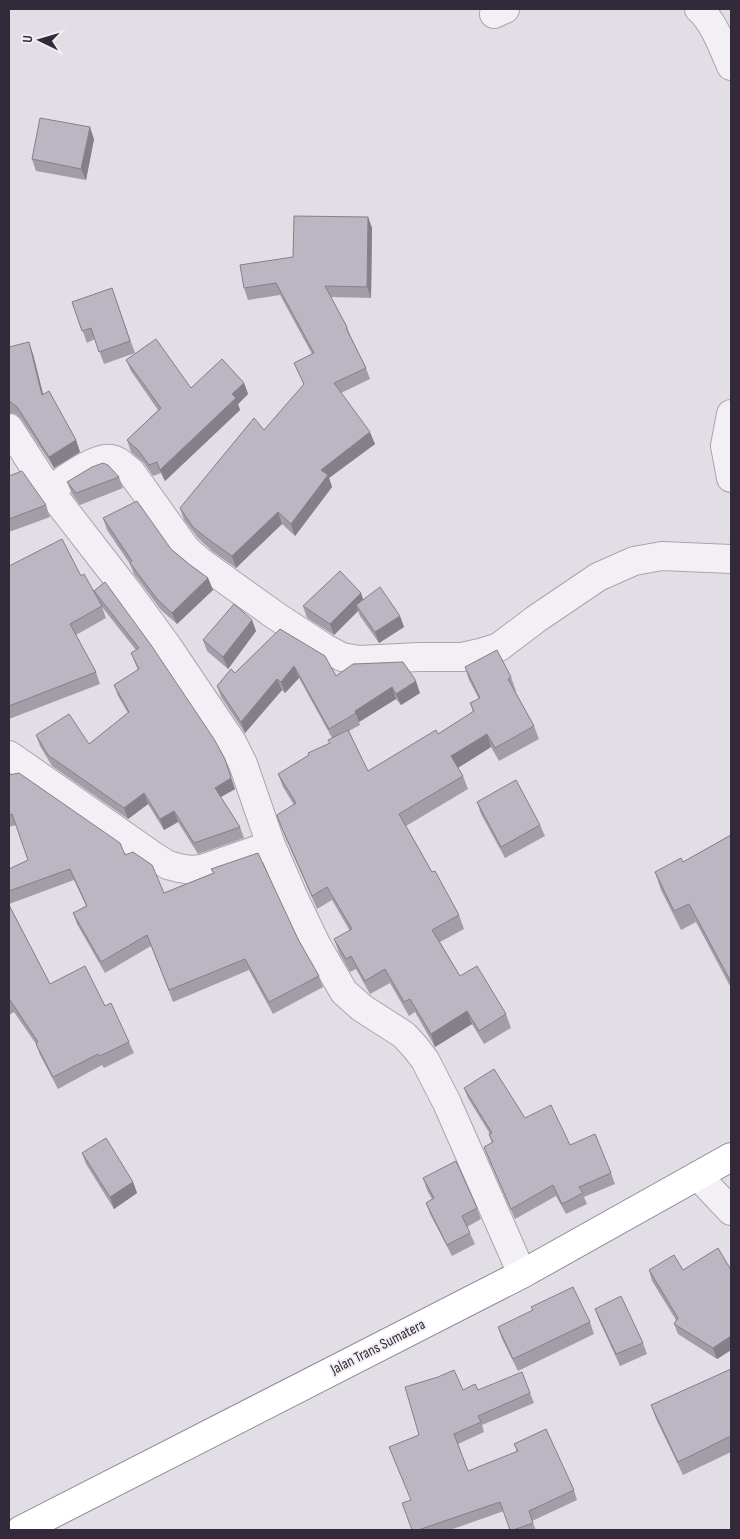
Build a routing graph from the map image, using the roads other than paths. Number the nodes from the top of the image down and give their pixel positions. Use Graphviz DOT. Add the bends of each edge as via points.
graph roads {
  1 [pos="699,9"];
  2 [pos="731,66"];
  3 [pos="731,414"];
  4 [pos="9,428"];
  5 [pos="731,478"];
  6 [pos="49,490"];
  7 [pos="731,559"];
  8 [pos="9,755"];
  9 [pos="271,845"];
  10 [pos="731,1157"];
  11 [pos="698,1176"];
  12 [pos="731,1212"];
  13 [pos="522,1274"];
  14 [pos="21,1530"];
  1 -- 2 [label="street" via="718,36"];
  3 -- 5 [label="street" via="726,446"];
  4 -- 6 [label="street"];
  6 -- 7 [label="street" via="98,460 111,459 122,464 186,549 202,563 325,648 342,657 360,660 462,657 480,653 499,647 598,577 634,561 662,556"];
  6 -- 9 [label="street" via="134,600 232,742 251,784"];
  8 -- 9 [label="street" via="168,865 202,869"];
  9 -- 13 [label="street" via="316,944 344,992 362,1008 404,1035 425,1060"];
  10 -- 11 [label="highway, Jalan Trans Sumatera"];
  11 -- 12 [label="street"];
  11 -- 13 [label="highway, Jalan Trans Sumatera"];
  13 -- 14 [label="highway, Jalan Trans Sumatera"];
}
